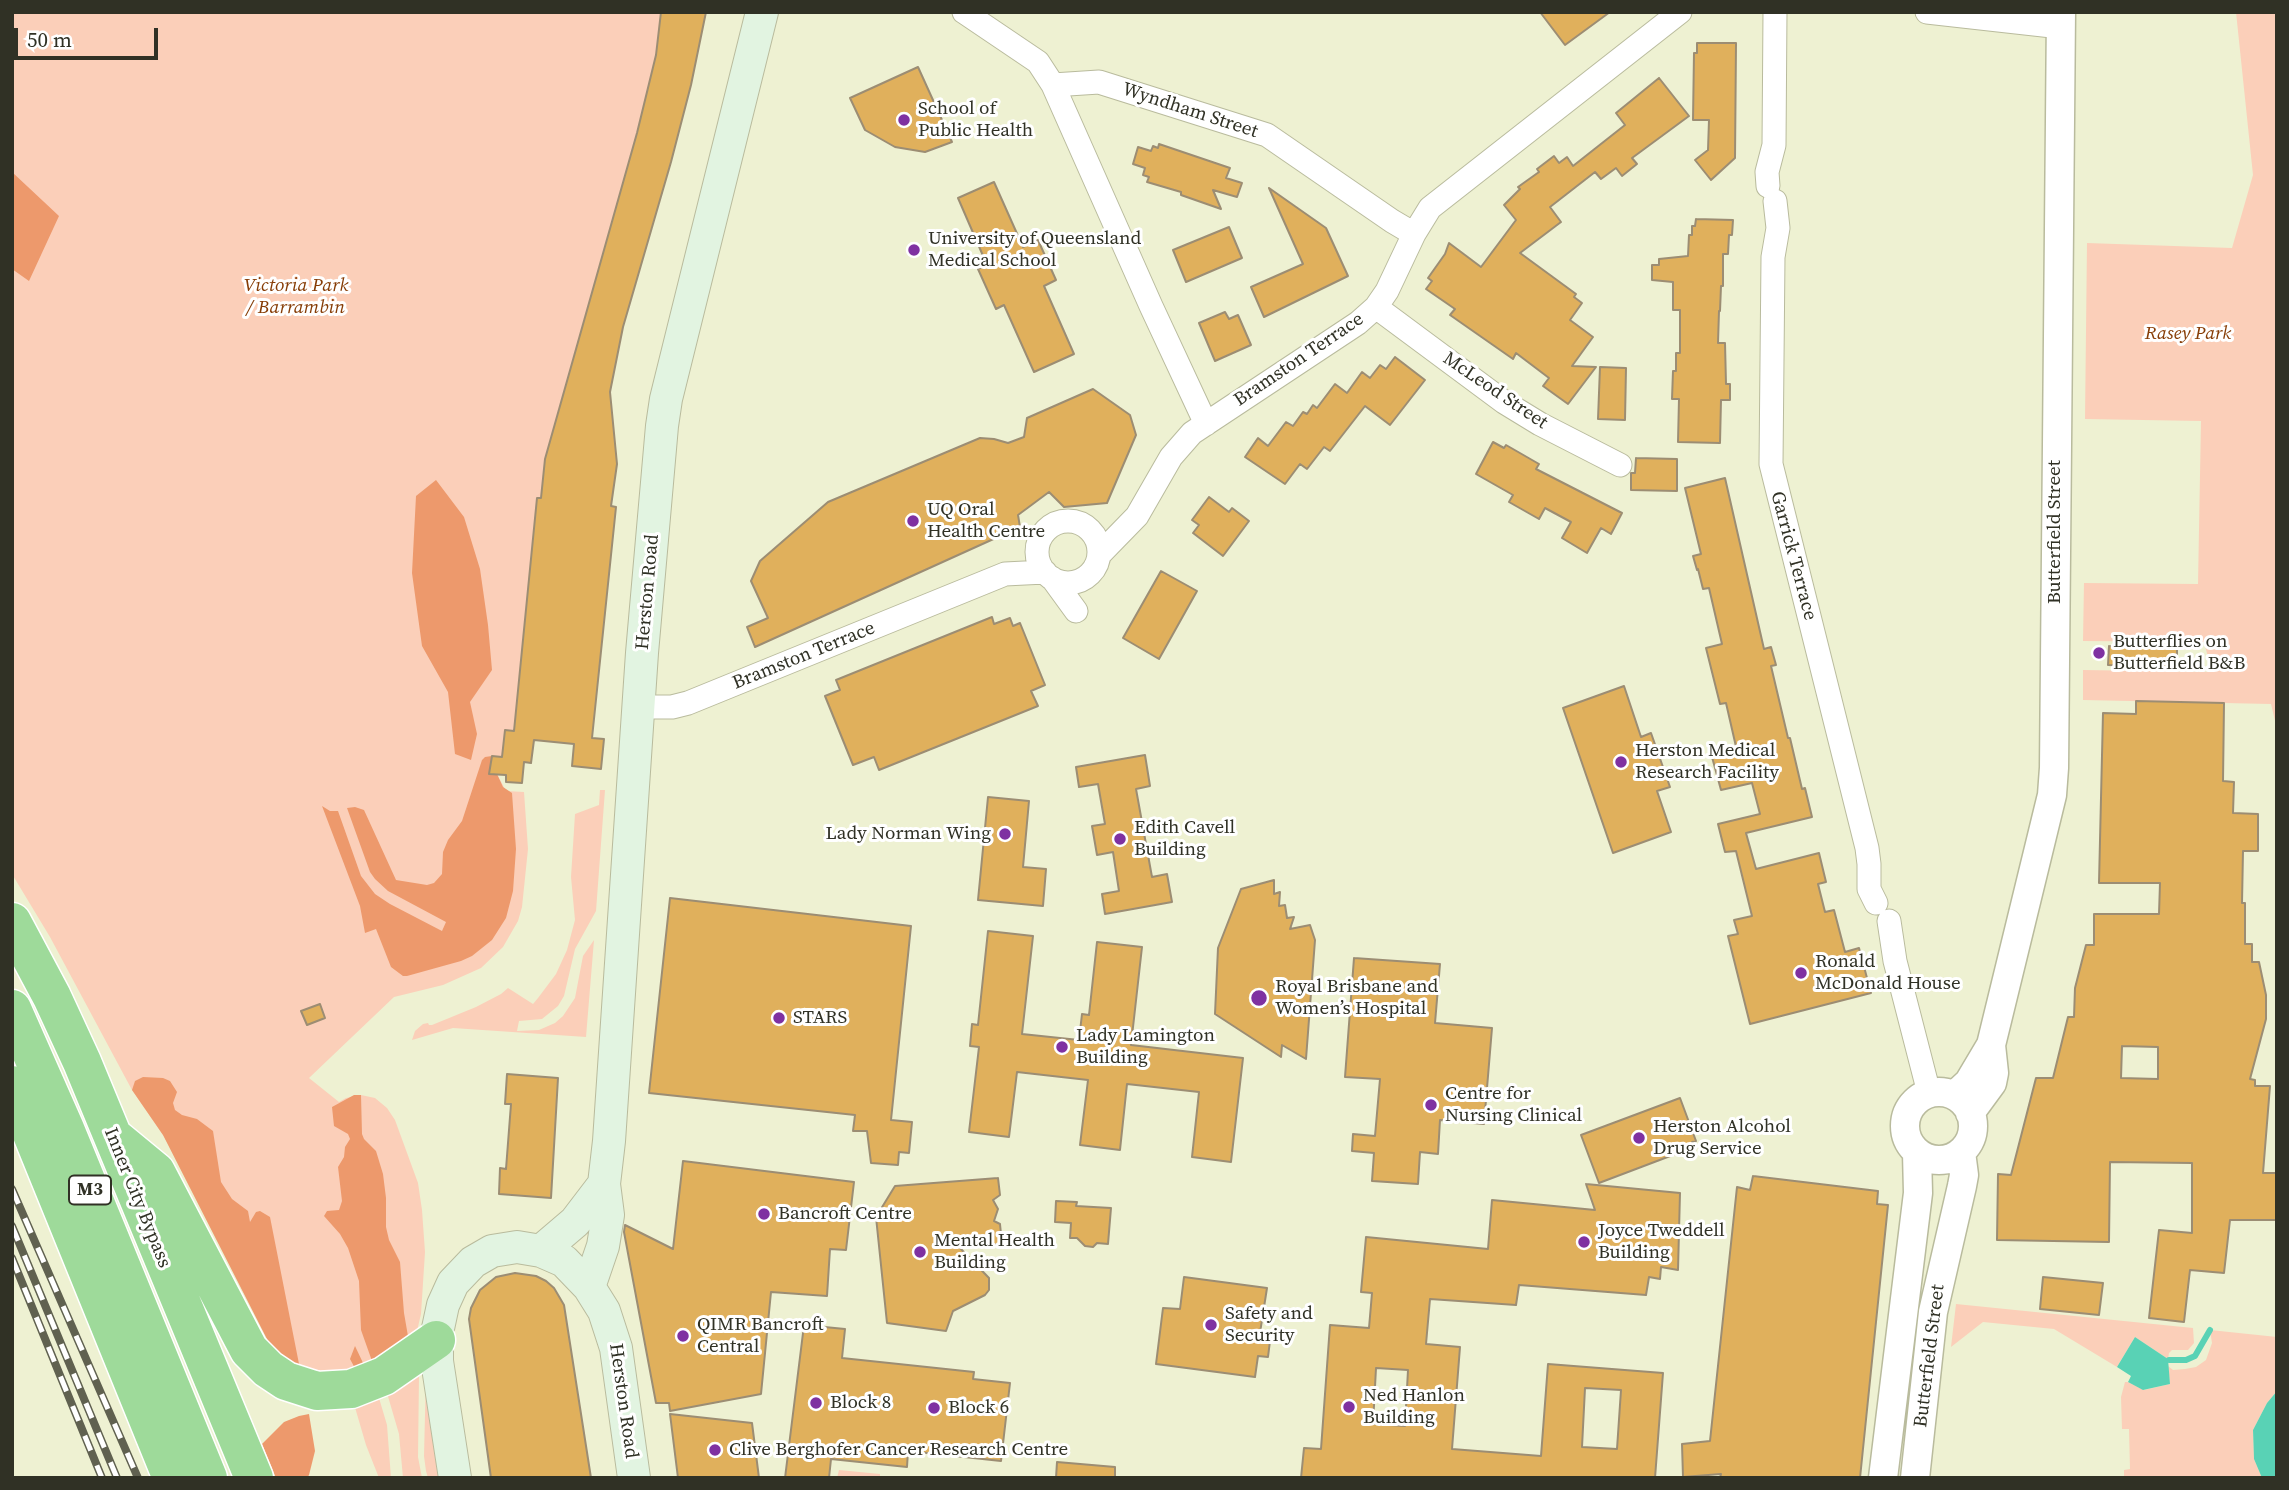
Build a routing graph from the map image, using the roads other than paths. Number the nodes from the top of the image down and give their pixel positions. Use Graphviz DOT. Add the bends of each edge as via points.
graph roads {
  1 [pos="762,12"];
  2 [pos="964,12"];
  3 [pos="1680,12"];
  4 [pos="1775,12"];
  5 [pos="1927,12"];
  6 [pos="2061,20"];
  7 [pos="1053,86"];
  8 [pos="1414,234"];
  9 [pos="1376,307"];
  10 [pos="1206,424"];
  11 [pos="1620,465"];
  12 [pos="1137,516"];
  13 [pos="1087,527"];
  14 [pos="1038,544"];
  15 [pos="1094,565"];
  16 [pos="1005,574"];
  17 [pos="1049,575"];
  18 [pos="639,707"];
  19 [pos="12,922"];
  20 [pos="12,1009"];
  21 [pos="12,1085"];
  22 [pos="1951,1100"];
  23 [pos="112,1136"];
  24 [pos="1961,1152"];
  25 [pos="1917,1153"];
  26 [pos="604,1184"];
  27 [pos="541,1251"];
  28 [pos="589,1287"];
  29 [pos="439,1325"];
  30 [pos="172,1478"];
  31 [pos="208,1478"];
  32 [pos="254,1478"];
  33 [pos="455,1478"];
  34 [pos="634,1478"];
  35 [pos="1884,1478"];
  36 [pos="1915,1478"];
  1 -- 18 [label="main road, Herston Road" via="666,399"];
  2 -- 7 [label="street" via="1038,62"];
  3 -- 8 [label="street, Bramston Terrace" via="1430,208"];
  4 -- 22 [label="street, Garrick Terrace" via="1774,145 1766,176 1778,228 1773,257 1771,464 1867,848 1869,889 1882,912 1895,961"];
  5 -- 6 [label="street"];
  6 -- 22 [label="street, Butterfield Street" via="2052,795 1991,1045 1992,1083"];
  7 -- 8 [label="street, Wyndham Street" via="1099,82 1267,135"];
  7 -- 10 [label="street"];
  8 -- 9 [label="street, Bramston Terrace"];
  9 -- 10 [label="street, Bramston Terrace"];
  9 -- 11 [label="street, McLeod Street" via="1504,402"];
  10 -- 12 [label="street, Bramston Terrace" via="1171,457"];
  12 -- 13 [label="street"];
  12 -- 15 [label="street, Bramston Terrace"];
  13 -- 14 [label="street" via="1068,520 1057,522"];
  13 -- 15 [label="street" via="1098,545"];
  14 -- 16 [label="street, Bramston Terrace"];
  14 -- 17 [label="street" via="1040,564"];
  15 -- 17 [label="street" via="1081,580 1071,583"];
  16 -- 17 [label="street, Bramston Terrace"];
  16 -- 18 [label="street, Bramston Terrace" via="688,703"];
  18 -- 26 [label="main road, Herston Road"];
  19 -- 23 [label="highway, Inner City Bypass / M3" via="52,997"];
  20 -- 31 [label="highway, Inner City Bypass / M3"];
  21 -- 30 [label="highway"];
  22 -- 24 [label="street" via="1972,1134"];
  22 -- 25 [label="street" via="1914,1102 1906,1118 1906,1136"];
  23 -- 29 [label="highway" via="156,1172 249,1350 286,1381 317,1391 351,1390 412,1359"];
  23 -- 32 [label="highway, Inner City Bypass / M3"];
  24 -- 25 [label="street" via="1940,1160"];
  24 -- 36 [label="street, Butterfield Street" via="1964,1175 1934,1300"];
  25 -- 35 [label="street, Butterfield Street" via="1918,1193"];
  26 -- 27 [label="main road" via="579,1217"];
  26 -- 28 [label="main road, Herston Road" via="607,1226"];
  27 -- 28 [label="main road, Herston Road" via="564,1261"];
  27 -- 29 [label="main road, Herston Road" via="510,1247 468,1266 448,1291"];
  28 -- 34 [label="main road, Herston Road" via="604,1311 616,1348"];
  29 -- 33 [label="main road" via="437,1361"];
}
